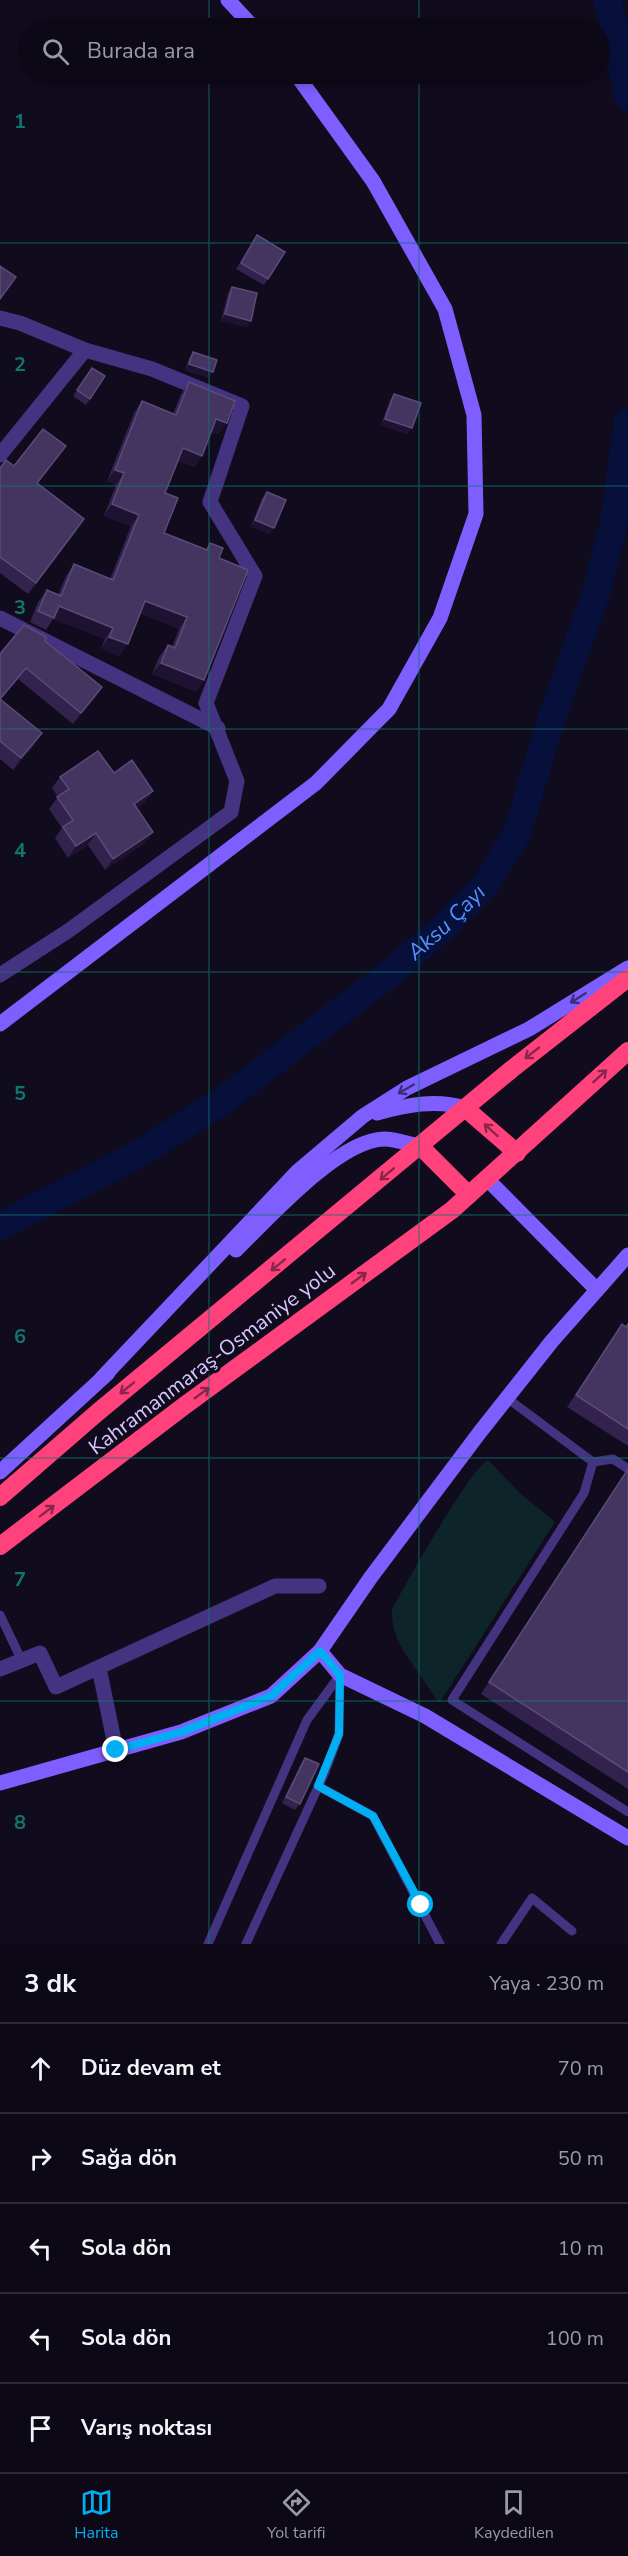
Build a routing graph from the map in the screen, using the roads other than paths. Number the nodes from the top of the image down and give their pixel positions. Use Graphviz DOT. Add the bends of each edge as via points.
graph roads {
  1 [pos="228,0"];
  2 [pos="245,18"];
  3 [pos="303,84"];
  4 [pos="0,318"];
  5 [pos="85,350"];
  6 [pos="0,455"];
  7 [pos="0,618"];
  8 [pos="218,728"];
  9 [pos="628,968"];
  10 [pos="0,975"];
  11 [pos="628,978"];
  12 [pos="0,1024"];
  13 [pos="628,1051"];
  14 [pos="465,1108"];
  15 [pos="363,1116"];
  16 [pos="420,1146"];
  17 [pos="521,1149"];
  18 [pos="487,1179"];
  19 [pos="469,1195"];
  20 [pos="628,1255"];
  21 [pos="597,1290"];
  22 [pos="101,1379"];
  23 [pos="507,1398"];
  24 [pos="593,1462"];
  25 [pos="628,1468"];
  26 [pos="0,1472"];
  27 [pos="0,1497"];
  28 [pos="0,1546"];
  29 [pos="319,1586"];
  30 [pos="0,1615"];
  31 [pos="320,1651"];
  32 [pos="22,1661"];
  33 [pos="99,1668"];
  34 [pos="0,1669"];
  35 [pos="340,1675"];
  36 [pos="116,1750"];
  37 [pos="0,1783"];
  38 [pos="318,1786"];
  39 [pos="628,1812"];
  40 [pos="628,1838"];
  41 [pos="572,1931"];
  42 [pos="208,1944"];
  43 [pos="246,1944"];
  44 [pos="440,1944"];
  45 [pos="501,1944"];
  1 -- 2 [label="street"];
  3 -- 12 [label="street" via="374,181 444,309 474,415 476,514 440,618 389,709 316,783"];
  4 -- 5 [label="street"];
  5 -- 6 [label="street"];
  5 -- 8 [label="street" via="152,369 242,406 210,502 255,576 206,703"];
  7 -- 8 [label="street"];
  8 -- 10 [label="street" via="237,781 231,812 68,931"];
  9 -- 15 [label="street, one-way" via="529,1029 407,1088"];
  11 -- 14 [label="highway, one-way"];
  17 -- 13 [label="highway, Kahramanmaraş-Osmaniye yolu, one-way"];
  14 -- 15 [label="street" via="454,1104 414,1105"];
  14 -- 16 [label="highway"];
  17 -- 14 [label="highway, one-way"];
  15 -- 22 [label="street" via="298,1171"];
  16 -- 19 [label="highway"];
  16 -- 22 [label="street" via="383,1139 338,1156"];
  16 -- 27 [label="highway, one-way"];
  17 -- 18 [label="highway, Kahramanmaraş-Osmaniye yolu"];
  18 -- 19 [label="highway, Kahramanmaraş-Osmaniye yolu"];
  18 -- 21 [label="street"];
  28 -- 19 [label="highway, Kahramanmaraş-Osmaniye yolu, one-way"];
  20 -- 21 [label="street"];
  21 -- 23 [label="street"];
  22 -- 26 [label="street"];
  23 -- 24 [label="lane"];
  23 -- 31 [label="street"];
  24 -- 25 [label="lane" via="613,1459"];
  24 -- 39 [label="lane" via="584,1493 452,1700"];
  29 -- 33 [label="street" via="275,1586"];
  30 -- 32 [label="lane"];
  31 -- 35 [label="street"];
  31 -- 36 [label="street" via="271,1696 181,1732"];
  32 -- 33 [label="street" via="40,1653 56,1687"];
  32 -- 34 [label="street"];
  33 -- 36 [label="street"];
  35 -- 38 [label="lane" via="339,1734"];
  35 -- 40 [label="street" via="425,1716"];
  35 -- 42 [label="lane" via="307,1720"];
  36 -- 37 [label="street"];
  38 -- 43 [label="lane"];
  38 -- 44 [label="lane" via="373,1816"];
  41 -- 45 [label="lane" via="532,1899"];
}
